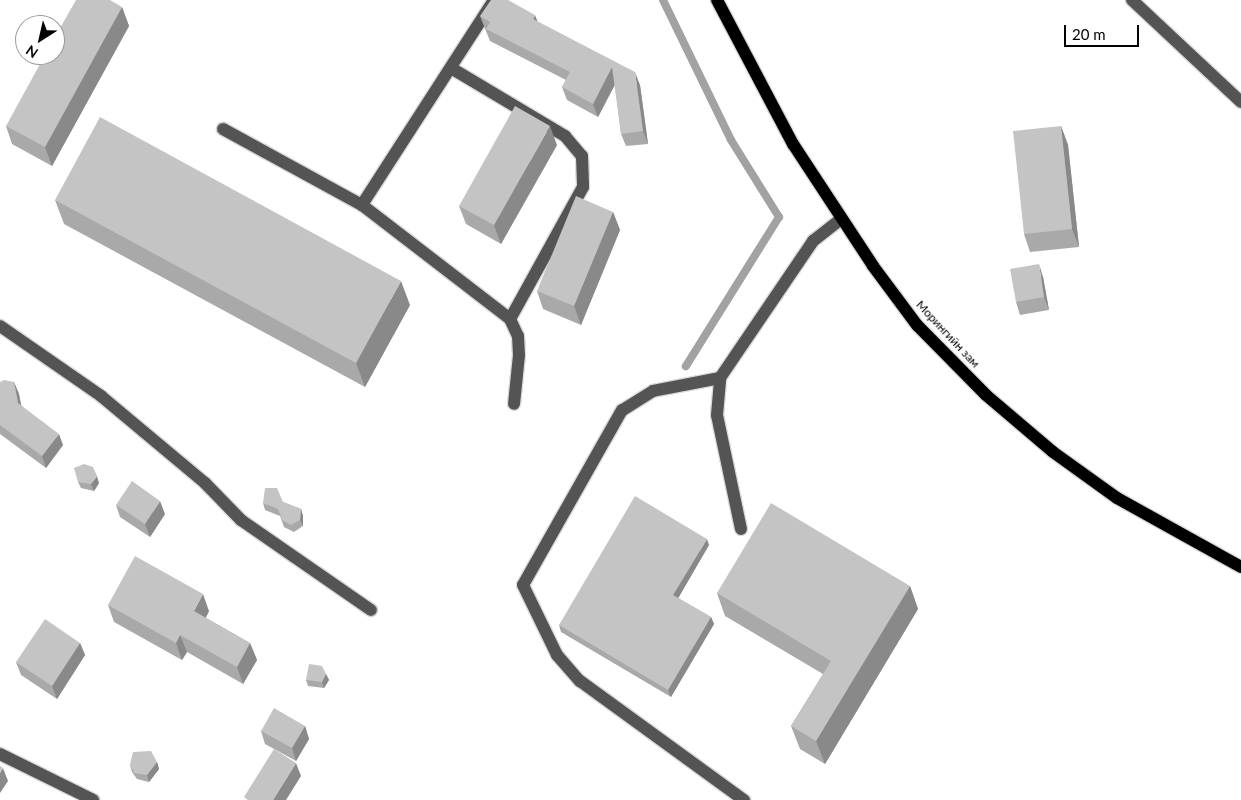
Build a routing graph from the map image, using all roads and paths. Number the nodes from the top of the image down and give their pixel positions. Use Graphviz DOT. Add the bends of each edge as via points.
graph roads {
  1 [pos="494,0"];
  2 [pos="717,0"];
  3 [pos="1132,0"];
  4 [pos="451,68"];
  5 [pos="1241,102"];
  6 [pos="223,129"];
  7 [pos="362,205"];
  8 [pos="841,219"];
  9 [pos="510,319"];
  10 [pos="0,326"];
  11 [pos="720,378"];
  12 [pos="514,404"];
  13 [pos="741,529"];
  14 [pos="1241,567"];
  15 [pos="371,610"];
  16 [pos="0,754"];
  17 [pos="93,800"];
  18 [pos="744,800"];
  1 -- 4 [label="street"];
  2 -- 8 [label="main road, Морингийн зам" via="793,144"];
  3 -- 5 [label="street"];
  4 -- 7 [label="street"];
  4 -- 9 [label="street" via="565,136 582,156 583,187"];
  6 -- 7 [label="street"];
  7 -- 9 [label="street"];
  8 -- 11 [label="street" via="813,241"];
  8 -- 14 [label="main road, Морингийн зам" via="917,325 986,395 1118,498"];
  9 -- 12 [label="street" via="518,336 519,355"];
  10 -- 15 [label="street" via="101,396 205,483 241,520"];
  11 -- 13 [label="street" via="717,415"];
  11 -- 18 [label="street" via="652,391 622,410 523,585 557,655 580,681"];
  16 -- 17 [label="street"];
}
